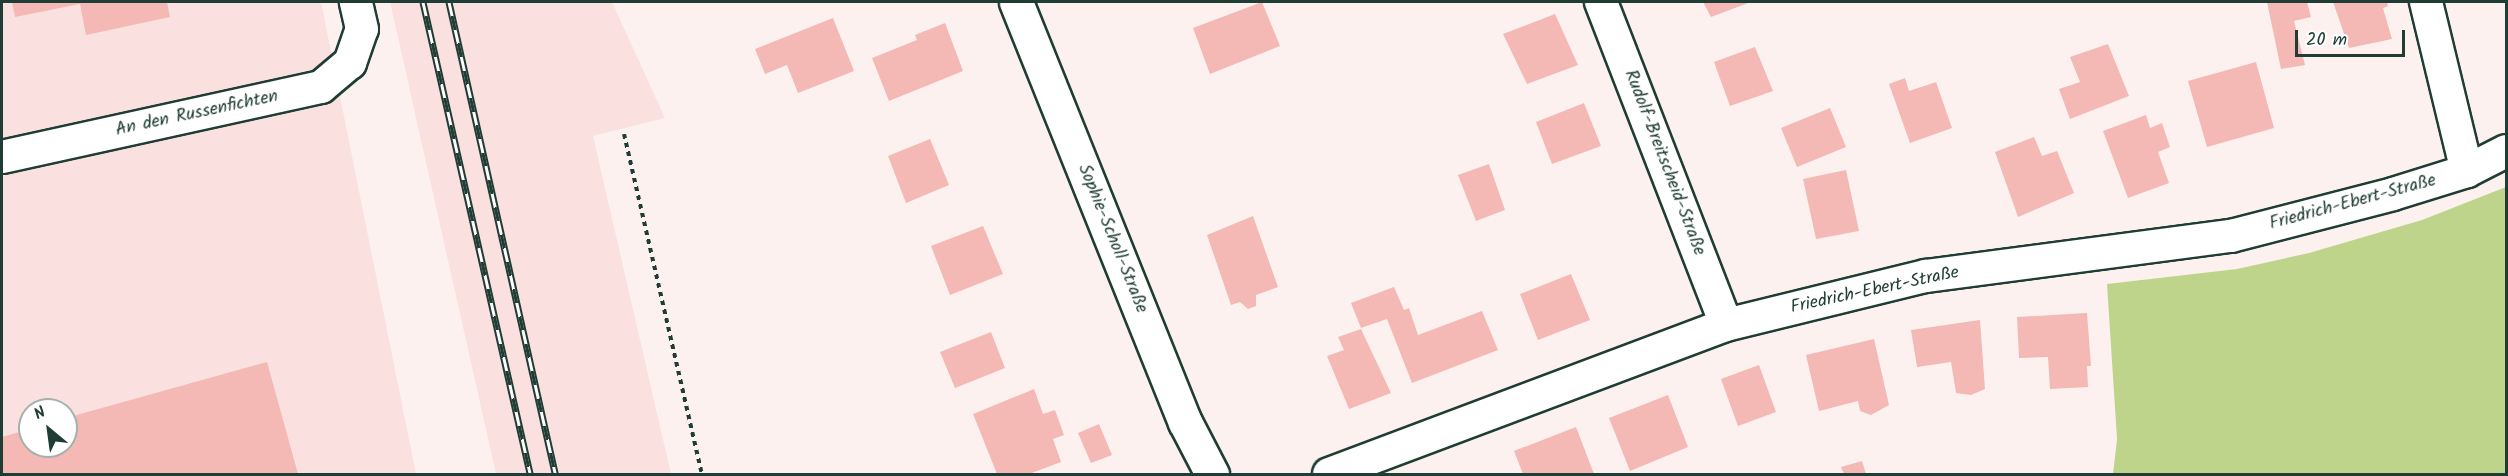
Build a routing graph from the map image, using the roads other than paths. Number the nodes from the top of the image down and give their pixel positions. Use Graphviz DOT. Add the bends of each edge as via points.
graph roads {
  1 [pos="1016,2"];
  2 [pos="1601,2"];
  3 [pos="2426,2"];
  4 [pos="359,15"];
  5 [pos="2506,151"];
  6 [pos="2,157"];
  7 [pos="2468,171"];
  8 [pos="1726,325"];
  9 [pos="1212,474"];
  10 [pos="1329,474"];
  1 -- 9 [label="street, Sophie-Scholl-Straße" via="1185,422"];
  2 -- 8 [label="street, Rudolf-Breitscheid-Straße"];
  3 -- 7 [label="street"];
  4 -- 6 [label="street, An den Russenfichten" via="350,63 321,87"];
  5 -- 7 [label="street, Friedrich-Ebert-Straße"];
  7 -- 8 [label="street, Friedrich-Ebert-Straße" via="2231,236 1926,276"];
  8 -- 10 [label="street, Friedrich-Ebert-Straße"];
}
